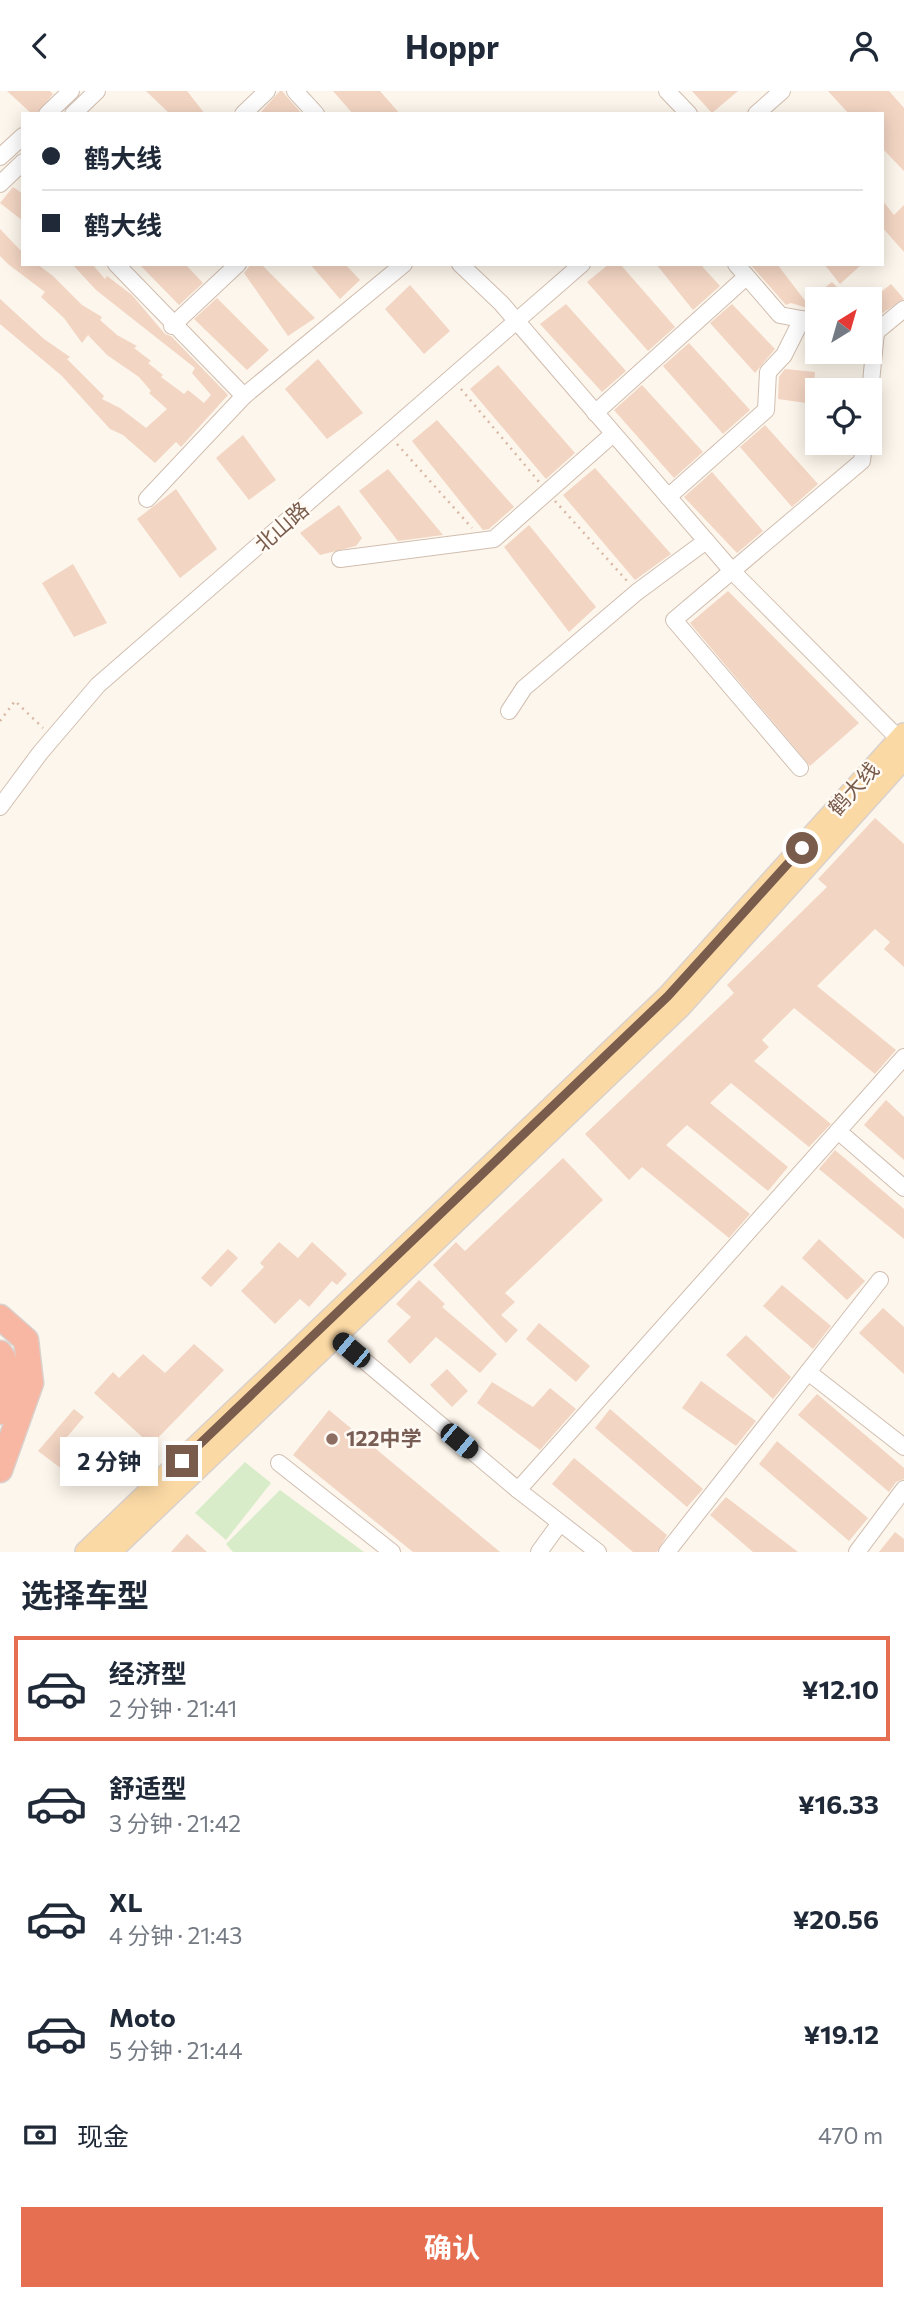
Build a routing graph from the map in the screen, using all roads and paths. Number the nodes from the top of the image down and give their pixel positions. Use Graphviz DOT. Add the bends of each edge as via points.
graph roads {
  1 [pos="71,91"];
  2 [pos="267,91"];
  3 [pos="295,91"];
  4 [pos="667,91"];
  5 [pos="782,91"];
  6 [pos="90,93"];
  7 [pos="49,112"];
  8 [pos="76,112"];
  9 [pos="245,112"];
  10 [pos="314,112"];
  11 [pos="687,112"];
  12 [pos="758,112"];
  13 [pos="21,138"];
  14 [pos="0,157"];
  15 [pos="21,164"];
  16 [pos="0,184"];
  17 [pos="118,266"];
  18 [pos="236,266"];
  19 [pos="402,266"];
  20 [pos="462,266"];
  21 [pos="580,266"];
  22 [pos="741,270"];
  23 [pos="904,309"];
  24 [pos="805,320"];
  25 [pos="515,321"];
  26 [pos="882,325"];
  27 [pos="172,326"];
  28 [pos="805,327"];
  29 [pos="452,378"];
  30 [pos="244,396"];
  31 [pos="594,413"];
  32 [pos="613,433"];
  33 [pos="388,434"];
  34 [pos="863,455"];
  35 [pos="547,492"];
  36 [pos="668,497"];
  37 [pos="147,499"];
  38 [pos="483,541"];
  39 [pos="706,541"];
  40 [pos="340,559"];
  41 [pos="733,572"];
  42 [pos="637,592"];
  43 [pos="509,711"];
  44 [pos="0,721"];
  45 [pos="53,737"];
  46 [pos="903,744"];
  47 [pos="800,768"];
  48 [pos="0,807"];
  49 [pos="904,1057"];
  50 [pos="838,1131"];
  51 [pos="904,1188"];
  52 [pos="880,1280"];
  53 [pos="0,1317"];
  54 [pos="329,1331"];
  55 [pos="0,1353"];
  56 [pos="808,1372"];
  57 [pos="0,1412"];
  58 [pos="904,1447"];
  59 [pos="279,1463"];
  60 [pos="0,1470"];
  61 [pos="904,1489"];
  62 [pos="519,1490"];
  63 [pos="561,1523"];
  64 [pos="86,1552"];
  65 [pos="110,1552"];
  66 [pos="392,1552"];
  67 [pos="538,1552"];
  68 [pos="598,1552"];
  69 [pos="667,1552"];
  70 [pos="857,1552"];
  1 -- 7 [label="street"];
  2 -- 9 [label="street"];
  3 -- 10 [label="street"];
  4 -- 11 [label="street"];
  5 -- 12 [label="street"];
  6 -- 8 [label="street"];
  13 -- 14 [label="street"];
  15 -- 16 [label="street"];
  17 -- 27 [label="street"];
  18 -- 27 [label="street"];
  19 -- 30 [label="street"];
  20 -- 25 [label="street"];
  21 -- 25 [label="street, 北山路"];
  22 -- 24 [label="street" via="780,315"];
  22 -- 31 [label="street"];
  23 -- 26 [label="street"];
  25 -- 29 [label="street, 北山路"];
  25 -- 31 [label="street"];
  27 -- 30 [label="street"];
  28 -- 36 [label="street" via="768,372 766,410"];
  29 -- 33 [label="street, 北山路"];
  29 -- 35 [label="path"];
  30 -- 37 [label="street"];
  31 -- 32 [label="street"];
  32 -- 35 [label="street"];
  32 -- 36 [label="street"];
  33 -- 38 [label="path"];
  33 -- 45 [label="street, 北山路" via="98,685"];
  34 -- 41 [label="street" via="862,461"];
  35 -- 38 [label="street" via="494,539"];
  35 -- 42 [label="path"];
  36 -- 39 [label="street"];
  38 -- 40 [label="street"];
  39 -- 41 [label="street"];
  39 -- 42 [label="street"];
  41 -- 46 [label="street"];
  41 -- 47 [label="street" via="674,620"];
  42 -- 43 [label="street" via="524,688"];
  44 -- 45 [label="path" via="15,701"];
  45 -- 48 [label="street, 北山路"];
  46 -- 54 [label="main road, 鹤大线" via="680,1007"];
  49 -- 50 [label="street"];
  50 -- 51 [label="street"];
  50 -- 62 [label="street"];
  52 -- 56 [label="street"];
  53 -- 60 [label="highway" via="26,1340 32,1383"];
  54 -- 62 [label="street"];
  54 -- 64 [label="main road, 鹤大线"];
  54 -- 65 [label="main road, 鹤大线"];
  55 -- 57 [label="highway" via="6,1360 7,1389"];
  56 -- 58 [label="street"];
  56 -- 69 [label="street"];
  59 -- 66 [label="street"];
  61 -- 70 [label="street"];
  62 -- 63 [label="street"];
  63 -- 67 [label="street"];
  63 -- 68 [label="street"];
}
